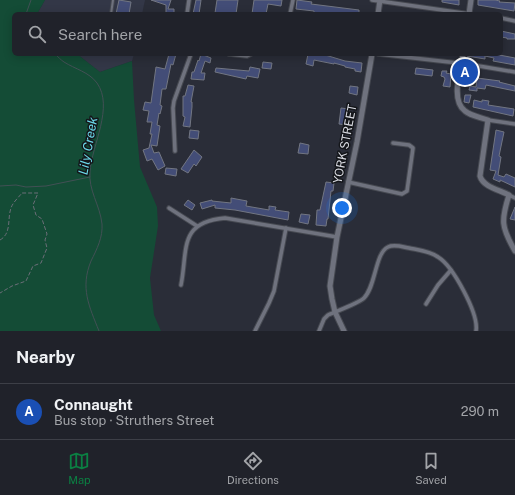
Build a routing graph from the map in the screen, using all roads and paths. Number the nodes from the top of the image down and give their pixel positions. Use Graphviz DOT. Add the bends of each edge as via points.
graph roads {
  1 [pos="113,0"];
  2 [pos="189,0"];
  3 [pos="293,0"];
  4 [pos="372,0"];
  5 [pos="471,0"];
  6 [pos="380,1"];
  7 [pos="111,12"];
  8 [pos="188,12"];
  9 [pos="290,12"];
  10 [pos="378,12"];
  11 [pos="456,12"];
  12 [pos="470,12"];
  13 [pos="503,18"];
  14 [pos="515,20"];
  15 [pos="190,56"];
  16 [pos="372,56"];
  17 [pos="397,56"];
  18 [pos="463,56"];
  19 [pos="462,63"];
  20 [pos="515,72"];
  21 [pos="488,120"];
  22 [pos="515,124"];
  23 [pos="393,143"];
  24 [pos="175,151"];
  25 [pos="348,182"];
  26 [pos="509,195"];
  27 [pos="515,198"];
  28 [pos="169,208"];
  29 [pos="198,226"];
  30 [pos="286,228"];
  31 [pos="337,237"];
  32 [pos="0,240"];
  33 [pos="515,251"];
  34 [pos="451,270"];
  35 [pos="181,285"];
  36 [pos="0,293"];
  37 [pos="426,304"];
  38 [pos="335,312"];
  39 [pos="255,331"];
  40 [pos="319,331"];
  41 [pos="344,331"];
  42 [pos="476,331"];
  1 -- 7 [label="lane"];
  2 -- 8 [label="street"];
  3 -- 9 [label="street"];
  4 -- 6 [label="street"];
  5 -- 12 [label="street"];
  6 -- 10 [label="street"];
  6 -- 11 [label="street"];
  13 -- 14 [label="street"];
  15 -- 24 [label="street" via="172,108"];
  16 -- 25 [label="street, YORK STREET"];
  17 -- 19 [label="street"];
  18 -- 19 [label="street"];
  19 -- 20 [label="street"];
  19 -- 21 [label="street" via="457,95 460,106 471,114"];
  21 -- 22 [label="street"];
  21 -- 26 [label="street" via="481,178 487,184"];
  23 -- 25 [label="street" via="410,145 413,148 407,191 402,194"];
  25 -- 31 [label="street, YORK STREET"];
  26 -- 27 [label="street"];
  26 -- 33 [label="street" via="504,224 506,235"];
  28 -- 29 [label="street"];
  29 -- 30 [label="street" via="211,219 225,218"];
  29 -- 35 [label="street" via="187,240"];
  30 -- 31 [label="street"];
  30 -- 39 [label="street" via="274,291"];
  31 -- 38 [label="street, YORK STREET" via="330,286"];
  32 -- 36 [label="path" via="7,234 12,204 22,192 38,193 33,205 36,215 42,219 47,234 47,248 41,262 33,266 26,280"];
  34 -- 37 [label="street"];
  34 -- 38 [label="street" via="446,262 429,252 393,245 386,247 378,262 373,283 364,299"];
  34 -- 42 [label="street" via="472,311"];
  38 -- 40 [label="street" via="324,319"];
  38 -- 41 [label="street, YORK STREET"];
}
